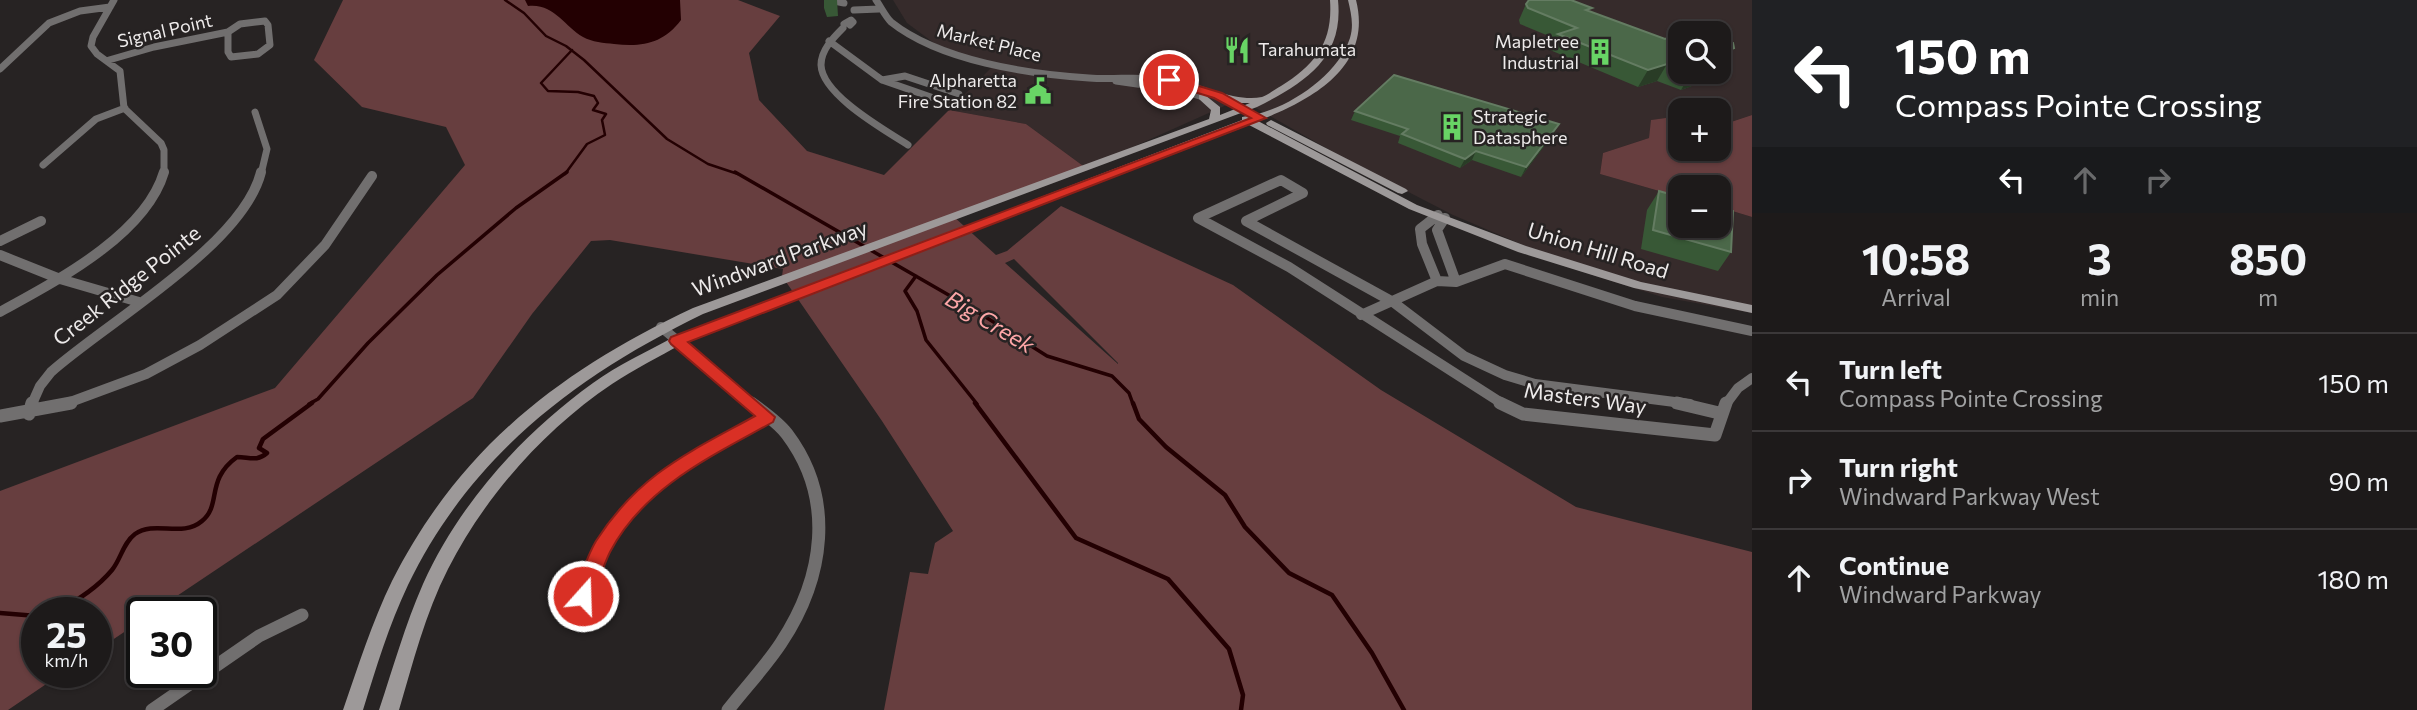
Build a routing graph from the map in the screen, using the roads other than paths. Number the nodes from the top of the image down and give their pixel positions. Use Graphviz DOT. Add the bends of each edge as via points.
graph roads {
  1 [pos="876,0"];
  2 [pos="1334,0"];
  3 [pos="1352,0"];
  4 [pos="112,3"];
  5 [pos="842,3"];
  6 [pos="879,9"];
  7 [pos="228,33"];
  8 [pos="829,41"];
  9 [pos="109,60"];
  10 [pos="0,69"];
  11 [pos="1113,79"];
  12 [pos="882,80"];
  13 [pos="1218,95"];
  14 [pos="1202,97"];
  15 [pos="1268,98"];
  16 [pos="125,108"];
  17 [pos="1240,111"];
  18 [pos="255,112"];
  19 [pos="1214,120"];
  20 [pos="1255,120"];
  21 [pos="908,145"];
  22 [pos="43,165"];
  23 [pos="372,176"];
  24 [pos="1441,216"];
  25 [pos="41,221"];
  26 [pos="1420,229"];
  27 [pos="1437,230"];
  28 [pos="0,241"];
  29 [pos="0,255"];
  30 [pos="60,279"];
  31 [pos="1437,281"];
  32 [pos="1456,282"];
  33 [pos="139,302"];
  34 [pos="1393,302"];
  35 [pos="1752,309"];
  36 [pos="0,312"];
  37 [pos="1361,315"];
  38 [pos="661,327"];
  39 [pos="1752,331"];
  40 [pos="677,341"];
  41 [pos="1752,378"];
  42 [pos="1719,413"];
  43 [pos="29,414"];
  44 [pos="0,416"];
  45 [pos="767,417"];
  46 [pos="302,615"];
  47 [pos="576,618"];
  48 [pos="152,710"];
  49 [pos="353,710"];
  50 [pos="389,710"];
  51 [pos="728,710"];
  1 -- 6 [label="street, Market Place"];
  2 -- 15 [label="main road, Windward Parkway" via="1338,18 1331,41 1303,74"];
  3 -- 20 [label="main road" via="1355,37 1337,70 1312,92"];
  4 -- 9 [label="street" via="91,41 97,54"];
  4 -- 10 [label="street" via="49,23"];
  5 -- 6 [label="street"];
  5 -- 8 [label="street" via="847,24"];
  6 -- 11 [label="street, Market Place" via="900,30 949,51 1022,71"];
  7 -- 7 [label="street, Signal Point" via="242,22 265,21 270,45 258,54 231,57"];
  7 -- 9 [label="street, Signal Point"];
  8 -- 12 [label="street"];
  8 -- 21 [label="street" via="822,69 828,84"];
  9 -- 16 [label="street" via="120,71"];
  11 -- 13 [label="street, Market Place" via="1169,80"];
  11 -- 14 [label="street, Market Place"];
  12 -- 12 [label="street" via="948,103 958,100 958,94 905,76"];
  13 -- 15 [label="main road" via="1240,101"];
  13 -- 17 [label="street, Market Place"];
  14 -- 17 [label="street, Market Place"];
  14 -- 19 [label="main road" via="1216,109"];
  15 -- 17 [label="main road, Windward Parkway"];
  16 -- 22 [label="street" via="96,119"];
  16 -- 30 [label="street" via="157,136 164,149 163,175 150,201 124,230"];
  17 -- 19 [label="main road, Windward Parkway"];
  17 -- 20 [label="main road, Union Hill Road"];
  18 -- 33 [label="street, Creek Ridge Pointe" via="267,138 265,162 251,196 211,247"];
  19 -- 38 [label="main road, Windward Parkway"];
  20 -- 24 [label="main road, Union Hill Road" via="1413,207"];
  20 -- 40 [label="main road"];
  23 -- 43 [label="street" via="299,274 258,308 133,380 75,404"];
  24 -- 26 [label="street"];
  24 -- 27 [label="street"];
  24 -- 35 [label="main road, Union Hill Road" via="1590,271 1681,296"];
  25 -- 28 [label="street"];
  26 -- 27 [label="street"];
  26 -- 31 [label="street"];
  27 -- 32 [label="street"];
  29 -- 30 [label="street"];
  30 -- 33 [label="street"];
  30 -- 36 [label="street"];
  31 -- 32 [label="street"];
  31 -- 34 [label="street"];
  32 -- 39 [label="street" via="1505,264 1635,306"];
  33 -- 43 [label="street, Creek Ridge Pointe" via="51,372"];
  34 -- 37 [label="street"];
  34 -- 37 [label="street, Masters Way" via="1246,221 1303,193 1281,180 1198,218 1289,267"];
  34 -- 42 [label="street, Masters Way" via="1464,356 1505,375 1535,384 1695,405"];
  37 -- 42 [label="street, Masters Way" via="1490,398 1523,414 1715,435"];
  38 -- 40 [label="street"];
  38 -- 49 [label="main road, Windward Parkway" via="556,392 512,429 469,476 432,527 400,584"];
  40 -- 45 [label="street"];
  40 -- 50 [label="main road" via="599,386 543,432 482,500 441,565"];
  41 -- 42 [label="street, Masters Way" via="1742,383"];
  43 -- 44 [label="street"];
  45 -- 47 [label="street" via="678,466 641,496 603,547"];
  45 -- 51 [label="street" via="786,432 813,478 821,539 792,625"];
  46 -- 48 [label="street" via="259,636"];
}
